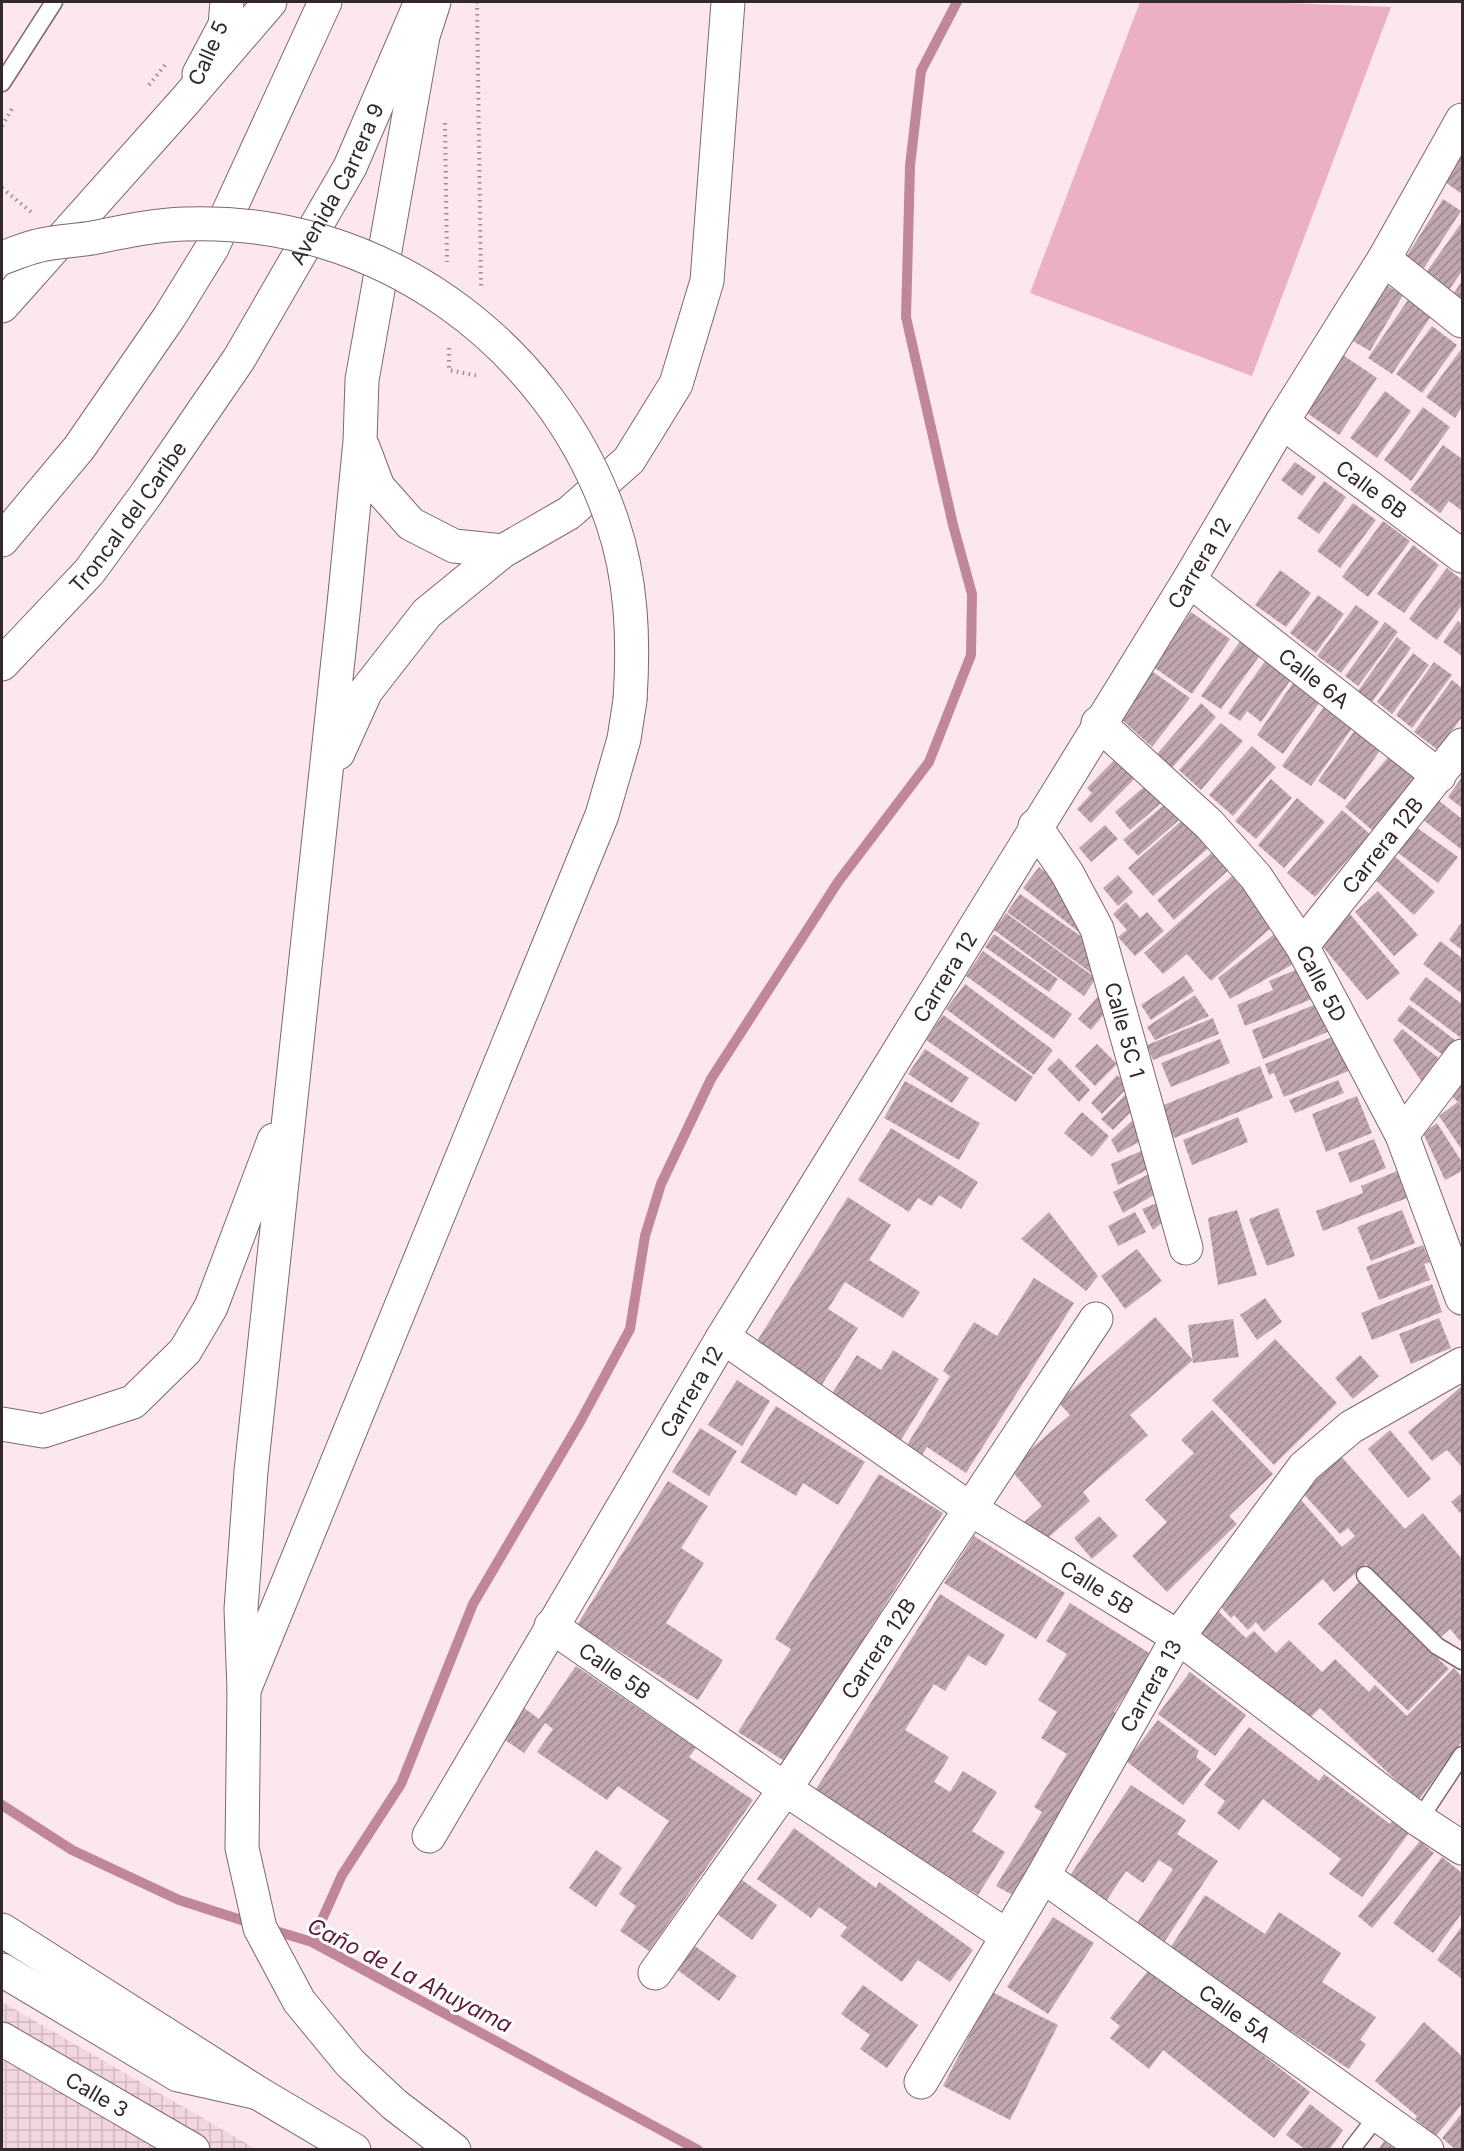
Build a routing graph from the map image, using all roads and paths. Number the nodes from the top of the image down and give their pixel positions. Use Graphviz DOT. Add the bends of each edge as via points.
graph roads {
  1 [pos="54,2"];
  2 [pos="227,2"];
  3 [pos="270,2"];
  4 [pos="325,2"];
  5 [pos="421,2"];
  6 [pos="434,2"];
  7 [pos="477,2"];
  8 [pos="728,2"];
  9 [pos="2,83"];
  10 [pos="184,102"];
  11 [pos="445,113"];
  12 [pos="1462,120"];
  13 [pos="2,188"];
  14 [pos="32,213"];
  15 [pos="2,258"];
  16 [pos="1384,259"];
  17 [pos="447,265"];
  18 [pos="482,295"];
  19 [pos="2,306"];
  20 [pos="1462,321"];
  21 [pos="449,346"];
  22 [pos="239,359"];
  23 [pos="483,365"];
  24 [pos="1282,422"];
  25 [pos="360,441"];
  26 [pos="2,540"];
  27 [pos="503,551"];
  28 [pos="1462,556"];
  29 [pos="1188,580"];
  30 [pos="2,664"];
  31 [pos="1098,723"];
  32 [pos="1462,745"];
  33 [pos="1439,776"];
  34 [pos="326,779"];
  35 [pos="1035,826"];
  36 [pos="1302,946"];
  37 [pos="1462,1056"];
  38 [pos="291,1095"];
  39 [pos="1402,1135"];
  40 [pos="1186,1248"];
  41 [pos="1462,1298"];
  42 [pos="1096,1319"];
  43 [pos="723,1337"];
  44 [pos="1462,1365"];
  45 [pos="2,1424"];
  46 [pos="969,1508"];
  47 [pos="1365,1575"];
  48 [pos="551,1626"];
  49 [pos="1178,1637"];
  50 [pos="1462,1661"];
  51 [pos="244,1690"];
  52 [pos="1462,1755"];
  53 [pos="785,1789"];
  54 [pos="1419,1820"];
  55 [pos="429,1836"];
  56 [pos="1462,1848"];
  57 [pos="1043,1876"];
  58 [pos="2,1930"];
  59 [pos="1007,1936"];
  60 [pos="2,1970"];
  61 [pos="655,1973"];
  62 [pos="2,2038"];
  63 [pos="921,2082"];
  64 [pos="258,2092"];
  65 [pos="1378,2115"];
  66 [pos="193,2150"];
  67 [pos="354,2150"];
  68 [pos="454,2150"];
  69 [pos="1351,2150"];
  70 [pos="1427,2150"];
  1 -- 9 [label="lane"];
  2 -- 10 [label="main road, Calle 5" via="225,25"];
  3 -- 10 [label="main road"];
  4 -- 26 [label="main road" via="212,248 79,448"];
  5 -- 22 [label="main road, Avenida Carrera 9" via="350,167"];
  6 -- 25 [label="main road" via="423,36 362,380"];
  7 -- 18 [label="path"];
  8 -- 27 [label="main road" via="707,281 676,384 629,460 568,513"];
  10 -- 19 [label="main road"];
  11 -- 17 [label="path"];
  12 -- 16 [label="main road, Carrera 12"];
  13 -- 14 [label="path"];
  15 -- 51 [label="main road, bridge" via="37,246 136,228 184,224 232,225 289,233 372,258 455,306 523,366 575,439 596,480 624,566 631,610 630,700 624,739 602,815"];
  16 -- 20 [label="main road"];
  16 -- 24 [label="main road, Carrera 12"];
  21 -- 23 [label="path" via="449,370 483,377"];
  22 -- 30 [label="main road, Troncal del Caribe" via="89,572"];
  24 -- 28 [label="main road, Calle 6B"];
  24 -- 29 [label="main road, Carrera 12"];
  25 -- 27 [label="main road" via="378,487 411,524 454,546"];
  25 -- 34 [label="main road"];
  27 -- 34 [label="main road" via="427,613 366,691"];
  29 -- 31 [label="main road, Carrera 12"];
  29 -- 33 [label="main road, Calle 6A"];
  31 -- 35 [label="main road, Carrera 12"];
  31 -- 36 [label="main road, Calle 5D" via="1209,824 1256,877"];
  32 -- 33 [label="main road, Carrera 12B"];
  33 -- 36 [label="main road, Carrera 12B"];
  34 -- 38 [label="main road"];
  35 -- 40 [label="main road, Calle 5C 1" via="1067,873 1096,929"];
  35 -- 43 [label="main road, Carrera 12"];
  36 -- 39 [label="main road, Calle 5D"];
  37 -- 39 [label="main road"];
  38 -- 45 [label="main road" via="211,1307 185,1351 133,1401 43,1431"];
  38 -- 51 [label="main road" via="251,1471 241,1609"];
  39 -- 41 [label="main road, Calle 5D"];
  42 -- 46 [label="main road, Carrera 12B"];
  43 -- 46 [label="main road, Calle 5B"];
  43 -- 48 [label="main road, Carrera 12"];
  44 -- 49 [label="main road, Carrera 13" via="1351,1427 1304,1467"];
  46 -- 49 [label="main road, Calle 5B"];
  46 -- 53 [label="main road, Carrera 12B"];
  47 -- 50 [label="lane" via="1437,1646"];
  48 -- 53 [label="main road, Calle 5B"];
  48 -- 55 [label="main road, Carrera 12"];
  49 -- 54 [label="main road, Calle 5B"];
  49 -- 57 [label="main road, Carrera 13"];
  51 -- 68 [label="main road" via="242,1848 260,1928 299,2001 350,2063 395,2105"];
  52 -- 54 [label="lane"];
  53 -- 59 [label="main road, Calle 5B"];
  53 -- 61 [label="main road, Carrera 12B"];
  54 -- 56 [label="main road, Calle 5B"];
  57 -- 59 [label="main road, Carrera 13"];
  57 -- 65 [label="main road, Calle 5A"];
  58 -- 64 [label="main road"];
  59 -- 63 [label="main road, Carrera 13"];
  60 -- 64 [label="main road" via="178,2075"];
  62 -- 66 [label="main road, Calle 3"];
  64 -- 67 [label="main road"];
  65 -- 69 [label="lane"];
  65 -- 70 [label="main road, Calle 5A"];
}
